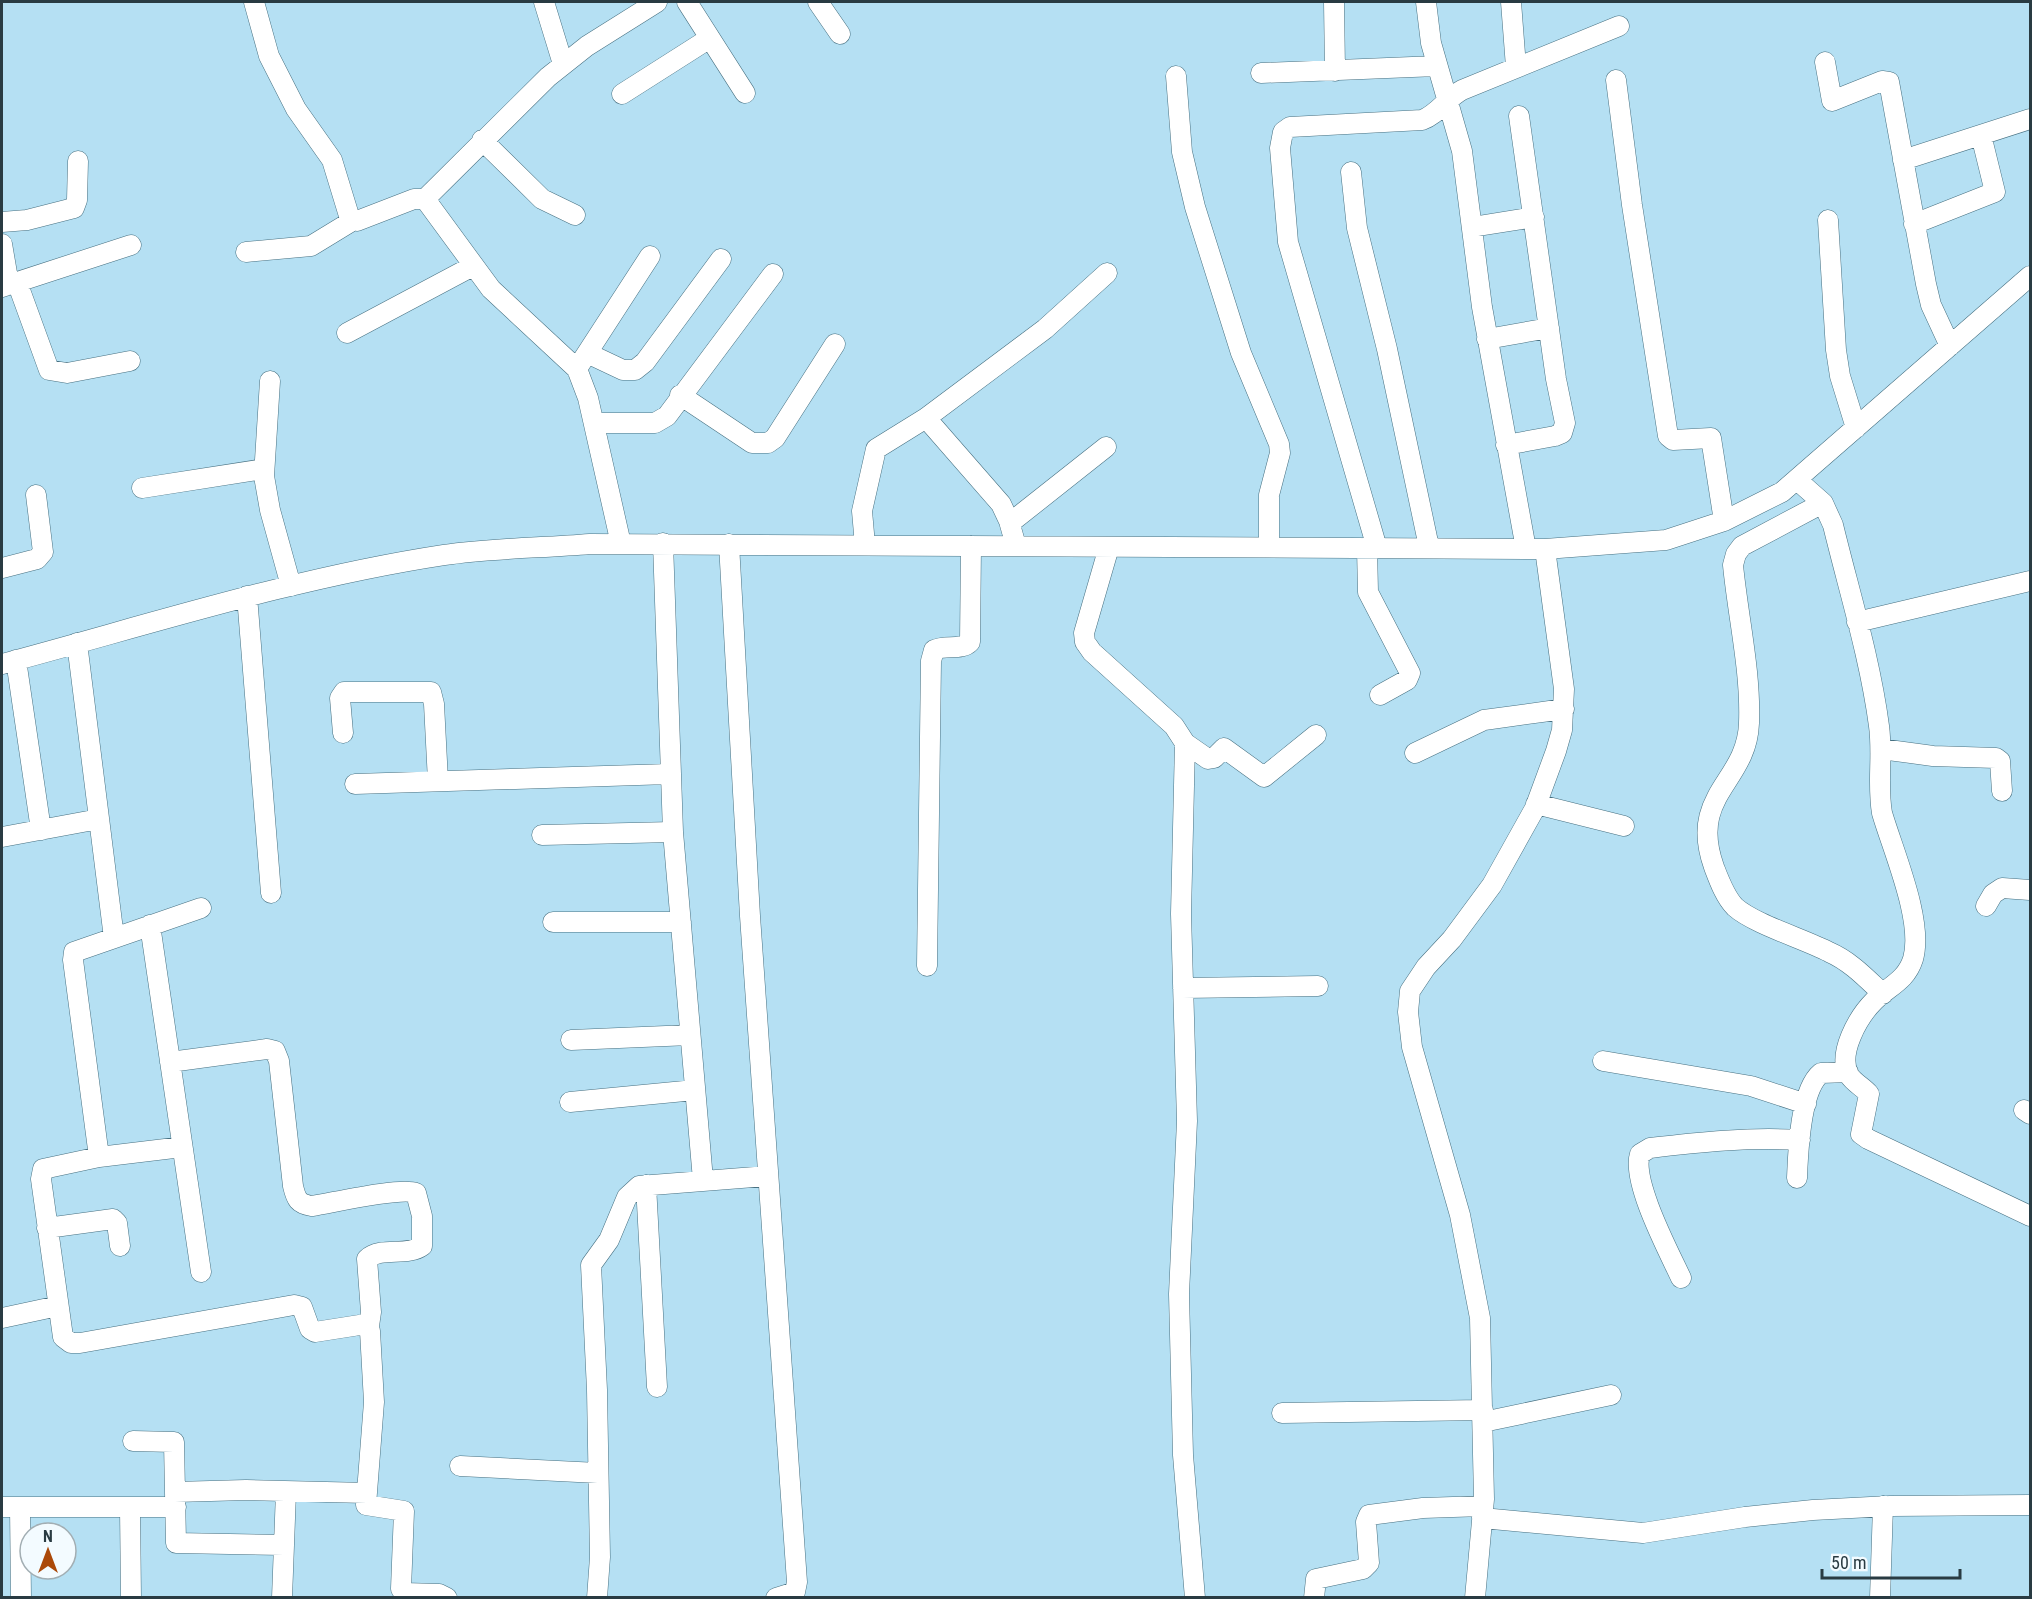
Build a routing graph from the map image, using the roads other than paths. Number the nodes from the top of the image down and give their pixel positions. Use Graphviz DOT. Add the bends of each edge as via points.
graph roads {
  1 [pos="254,2"];
  2 [pos="543,2"];
  3 [pos="657,2"];
  4 [pos="687,2"];
  5 [pos="818,2"];
  6 [pos="1334,2"];
  7 [pos="1425,2"];
  8 [pos="1511,2"];
  9 [pos="1619,27"];
  10 [pos="840,34"];
  11 [pos="710,38"];
  12 [pos="1825,62"];
  13 [pos="563,64"];
  14 [pos="1437,66"];
  15 [pos="1516,68"];
  16 [pos="1335,70"];
  17 [pos="1261,73"];
  18 [pos="1176,76"];
  19 [pos="1616,80"];
  20 [pos="745,93"];
  21 [pos="622,94"];
  22 [pos="1448,102"];
  23 [pos="1519,116"];
  24 [pos="2031,119"];
  25 [pos="1981,135"];
  26 [pos="482,140"];
  27 [pos="1903,160"];
  28 [pos="78,161"];
  29 [pos="1351,172"];
  30 [pos="425,199"];
  31 [pos="575,215"];
  32 [pos="1534,217"];
  33 [pos="1828,220"];
  34 [pos="352,221"];
  35 [pos="2,222"];
  36 [pos="1914,224"];
  37 [pos="1472,228"];
  38 [pos="2,244"];
  39 [pos="131,245"];
  40 [pos="246,252"];
  41 [pos="650,256"];
  42 [pos="721,259"];
  43 [pos="473,266"];
  44 [pos="1107,273"];
  45 [pos="773,274"];
  46 [pos="2031,276"];
  47 [pos="9,285"];
  48 [pos="1549,328"];
  49 [pos="347,333"];
  50 [pos="1487,339"];
  51 [pos="835,344"];
  52 [pos="1950,346"];
  53 [pos="582,361"];
  54 [pos="130,362"];
  55 [pos="270,381"];
  56 [pos="680,395"];
  57 [pos="926,418"];
  58 [pos="594,423"];
  59 [pos="1856,428"];
  60 [pos="1506,445"];
  61 [pos="1106,447"];
  62 [pos="264,470"];
  63 [pos="142,488"];
  64 [pos="1810,491"];
  65 [pos="36,495"];
  66 [pos="1724,520"];
  67 [pos="1010,523"];
  68 [pos="621,543"];
  69 [pos="865,545"];
  70 [pos="1016,546"];
  71 [pos="1429,547"];
  72 [pos="1269,548"];
  73 [pos="1541,555"];
  74 [pos="1369,557"];
  75 [pos="664,558"];
  76 [pos="971,558"];
  77 [pos="1106,558"];
  78 [pos="730,559"];
  79 [pos="2,568"];
  80 [pos="2031,581"];
  81 [pos="291,586"];
  82 [pos="248,606"];
  83 [pos="1857,621"];
  84 [pos="78,656"];
  85 [pos="10,668"];
  86 [pos="1380,695"];
  87 [pos="1564,709"];
  88 [pos="343,733"];
  89 [pos="1316,735"];
  90 [pos="1185,743"];
  91 [pos="1881,749"];
  92 [pos="1414,753"];
  93 [pos="669,774"];
  94 [pos="438,781"];
  95 [pos="355,784"];
  96 [pos="2002,791"];
  97 [pos="1536,804"];
  98 [pos="99,819"];
  99 [pos="1624,826"];
  100 [pos="41,830"];
  101 [pos="673,832"];
  102 [pos="542,835"];
  103 [pos="2,837"];
  104 [pos="2031,890"];
  105 [pos="271,894"];
  106 [pos="1986,906"];
  107 [pos="201,908"];
  108 [pos="553,922"];
  109 [pos="681,922"];
  110 [pos="150,925"];
  111 [pos="114,938"];
  112 [pos="927,966"];
  113 [pos="1318,986"];
  114 [pos="1183,988"];
  115 [pos="1883,994"];
  116 [pos="690,1035"];
  117 [pos="571,1040"];
  118 [pos="1603,1060"];
  119 [pos="170,1062"];
  120 [pos="1848,1072"];
  121 [pos="695,1090"];
  122 [pos="570,1102"];
  123 [pos="1806,1104"];
  124 [pos="1800,1140"];
  125 [pos="182,1147"];
  126 [pos="99,1157"];
  127 [pos="768,1176"];
  128 [pos="1797,1178"];
  129 [pos="703,1180"];
  130 [pos="646,1185"];
  131 [pos="2031,1216"];
  132 [pos="47,1228"];
  133 [pos="120,1246"];
  134 [pos="201,1272"];
  135 [pos="1681,1278"];
  136 [pos="58,1306"];
  137 [pos="2,1318"];
  138 [pos="369,1326"];
  139 [pos="657,1387"];
  140 [pos="1611,1395"];
  141 [pos="1282,1413"];
  142 [pos="1483,1416"];
  143 [pos="133,1441"];
  144 [pos="460,1466"];
  145 [pos="598,1473"];
  146 [pos="286,1492"];
  147 [pos="367,1493"];
  148 [pos="175,1500"];
  149 [pos="2031,1505"];
  150 [pos="1883,1506"];
  151 [pos="11,1507"];
  152 [pos="130,1508"];
  153 [pos="1482,1512"];
  154 [pos="284,1545"];
  155 [pos="21,1598"];
  156 [pos="131,1598"];
  157 [pos="282,1598"];
  158 [pos="447,1598"];
  159 [pos="597,1598"];
  160 [pos="776,1598"];
  161 [pos="1195,1598"];
  162 [pos="1314,1598"];
  163 [pos="1475,1598"];
  164 [pos="1880,1598"];
  1 -- 34 [label="street" via="268,56 296,109 332,160"];
  2 -- 13 [label="street"];
  3 -- 13 [label="street"];
  4 -- 11 [label="street"];
  5 -- 10 [label="street"];
  6 -- 16 [label="street"];
  7 -- 14 [label="street"];
  8 -- 15 [label="street"];
  9 -- 15 [label="street"];
  11 -- 20 [label="street"];
  11 -- 21 [label="street"];
  12 -- 27 [label="street" via="1832,101 1888,82"];
  13 -- 26 [label="street"];
  14 -- 16 [label="street"];
  14 -- 22 [label="street"];
  15 -- 22 [label="street"];
  16 -- 17 [label="street"];
  18 -- 72 [label="street" via="1180,139 1194,207 1241,353 1279,444 1269,495"];
  19 -- 66 [label="street" via="1668,436 1673,440 1711,438"];
  22 -- 37 [label="street" via="1458,134"];
  22 -- 74 [label="street" via="1422,120 1290,128 1280,138 1288,242"];
  23 -- 32 [label="street"];
  24 -- 25 [label="street"];
  25 -- 27 [label="street"];
  25 -- 36 [label="street" via="1995,192"];
  26 -- 30 [label="street"];
  26 -- 31 [label="street" via="542,199"];
  27 -- 36 [label="street"];
  28 -- 35 [label="street" via="74,208"];
  29 -- 71 [label="street" via="1357,228"];
  30 -- 34 [label="street" via="414,199"];
  30 -- 43 [label="street"];
  32 -- 37 [label="street"];
  32 -- 48 [label="street"];
  33 -- 59 [label="street" via="1836,350"];
  34 -- 40 [label="street" via="311,246"];
  36 -- 52 [label="street" via="1932,305"];
  37 -- 50 [label="street"];
  38 -- 47 [label="street"];
  39 -- 47 [label="street"];
  41 -- 53 [label="street"];
  42 -- 53 [label="street" via="645,362 635,370"];
  43 -- 49 [label="street"];
  43 -- 53 [label="street" via="491,289"];
  44 -- 57 [label="street" via="1045,329"];
  45 -- 56 [label="street"];
  46 -- 52 [label="street"];
  47 -- 54 [label="street" via="52,372"];
  48 -- 50 [label="street"];
  48 -- 60 [label="street" via="1564,429 1555,436"];
  50 -- 60 [label="street"];
  51 -- 56 [label="street" via="768,443 752,442"];
  52 -- 59 [label="street"];
  53 -- 58 [label="street"];
  55 -- 62 [label="street"];
  56 -- 58 [label="street" via="667,416 655,423"];
  57 -- 67 [label="street" via="1001,504"];
  57 -- 69 [label="street" via="879,446 874,453 861,516"];
  58 -- 68 [label="street"];
  59 -- 64 [label="street"];
  60 -- 73 [label="street"];
  61 -- 67 [label="street"];
  62 -- 63 [label="street"];
  62 -- 81 [label="street" via="270,510"];
  64 -- 66 [label="street" via="1782,492"];
  64 -- 83 [label="street" via="1833,525"];
  64 -- 115 [label="street" via="1736,554 1735,584 1749,723 1744,750 1714,802 1707,839 1718,877 1734,906 1832,953"];
  65 -- 79 [label="street" via="43,552 37,558"];
  66 -- 73 [label="street" via="1666,540"];
  67 -- 70 [label="street"];
  68 -- 75 [label="street"];
  68 -- 81 [label="street" via="446,555"];
  69 -- 76 [label="street"];
  69 -- 78 [label="street"];
  70 -- 76 [label="street"];
  70 -- 77 [label="street"];
  71 -- 73 [label="street"];
  71 -- 74 [label="street"];
  72 -- 74 [label="street"];
  72 -- 77 [label="street"];
  73 -- 87 [label="street"];
  74 -- 86 [label="street" via="1368,592 1410,673 1407,680"];
  75 -- 78 [label="street"];
  75 -- 93 [label="street"];
  76 -- 112 [label="street" via="970,642 964,647 940,647 934,650 931,661"];
  77 -- 90 [label="street" via="1086,623 1085,642 1174,726"];
  78 -- 127 [label="street"];
  80 -- 83 [label="street"];
  81 -- 82 [label="street"];
  82 -- 84 [label="street"];
  82 -- 105 [label="street"];
  83 -- 91 [label="street" via="1877,710"];
  84 -- 85 [label="street"];
  84 -- 98 [label="street"];
  85 -- 100 [label="street"];
  87 -- 92 [label="street" via="1484,720"];
  87 -- 97 [label="street" via="1563,730"];
  88 -- 94 [label="street" via="340,698 344,692 431,692"];
  89 -- 90 [label="street" via="1264,777 1224,748 1208,759"];
  90 -- 114 [label="street" via="1180,914"];
  91 -- 96 [label="street" via="1996,758 2000,761"];
  91 -- 115 [label="street" via="1880,800 1910,909 1915,942 1905,977"];
  93 -- 94 [label="street"];
  93 -- 101 [label="street"];
  94 -- 95 [label="street"];
  97 -- 99 [label="street"];
  97 -- 142 [label="street" via="1492,885 1410,991 1408,1012 1412,1047 1460,1215 1480,1318"];
  98 -- 100 [label="street"];
  98 -- 111 [label="street"];
  100 -- 103 [label="street"];
  101 -- 102 [label="street"];
  101 -- 109 [label="street"];
  104 -- 106 [label="street" via="2002,888"];
  107 -- 110 [label="street"];
  108 -- 109 [label="street"];
  109 -- 116 [label="street"];
  110 -- 111 [label="street"];
  110 -- 119 [label="street"];
  111 -- 126 [label="street" via="77,949 73,955"];
  113 -- 114 [label="street"];
  114 -- 161 [label="street" via="1187,1121 1179,1306 1183,1455"];
  115 -- 120 [label="street" via="1855,1030 1846,1054"];
  116 -- 117 [label="street"];
  116 -- 121 [label="street"];
  118 -- 123 [label="street" via="1751,1086"];
  119 -- 125 [label="street"];
  119 -- 138 [label="street" via="275,1051 293,1186 302,1205 416,1193 422,1216 422,1246 375,1254 367,1259"];
  120 -- 123 [label="street" via="1821,1073"];
  120 -- 131 [label="street" via="1869,1094 1863,1136"];
  121 -- 122 [label="street"];
  121 -- 129 [label="street"];
  123 -- 124 [label="street"];
  124 -- 128 [label="street"];
  124 -- 135 [label="street" via="1725,1140 1650,1148 1640,1154 1640,1176 1647,1200"];
  125 -- 126 [label="street"];
  125 -- 134 [label="street"];
  126 -- 132 [label="street" via="43,1169"];
  127 -- 129 [label="street"];
  127 -- 160 [label="street" via="797,1582 795,1592"];
  129 -- 130 [label="street"];
  130 -- 139 [label="street"];
  130 -- 145 [label="street" via="633,1189 627,1197 609,1240 591,1265"];
  132 -- 133 [label="street" via="113,1219"];
  132 -- 136 [label="street"];
  136 -- 137 [label="street"];
  136 -- 138 [label="street" via="63,1337 71,1343 294,1305 302,1307 310,1329 315,1332 362,1323"];
  138 -- 147 [label="street" via="374,1402"];
  140 -- 142 [label="street"];
  141 -- 142 [label="street"];
  142 -- 153 [label="street"];
  143 -- 148 [label="street" via="174,1442"];
  144 -- 145 [label="street"];
  145 -- 159 [label="street"];
  146 -- 147 [label="street"];
  146 -- 148 [label="street" via="226,1490"];
  146 -- 154 [label="street"];
  147 -- 158 [label="street" via="368,1507 404,1511 404,1593 439,1594"];
  148 -- 152 [label="street"];
  148 -- 154 [label="street" via="175,1541 179,1544"];
  149 -- 150 [label="street"];
  150 -- 153 [label="street" via="1744,1517 1643,1533"];
  150 -- 164 [label="street"];
  151 -- 152 [label="street"];
  151 -- 155 [label="street"];
  152 -- 156 [label="street"];
  153 -- 162 [label="street" via="1423,1508 1369,1515 1369,1563 1363,1569 1316,1579"];
  153 -- 163 [label="street"];
  154 -- 157 [label="street"];
}
